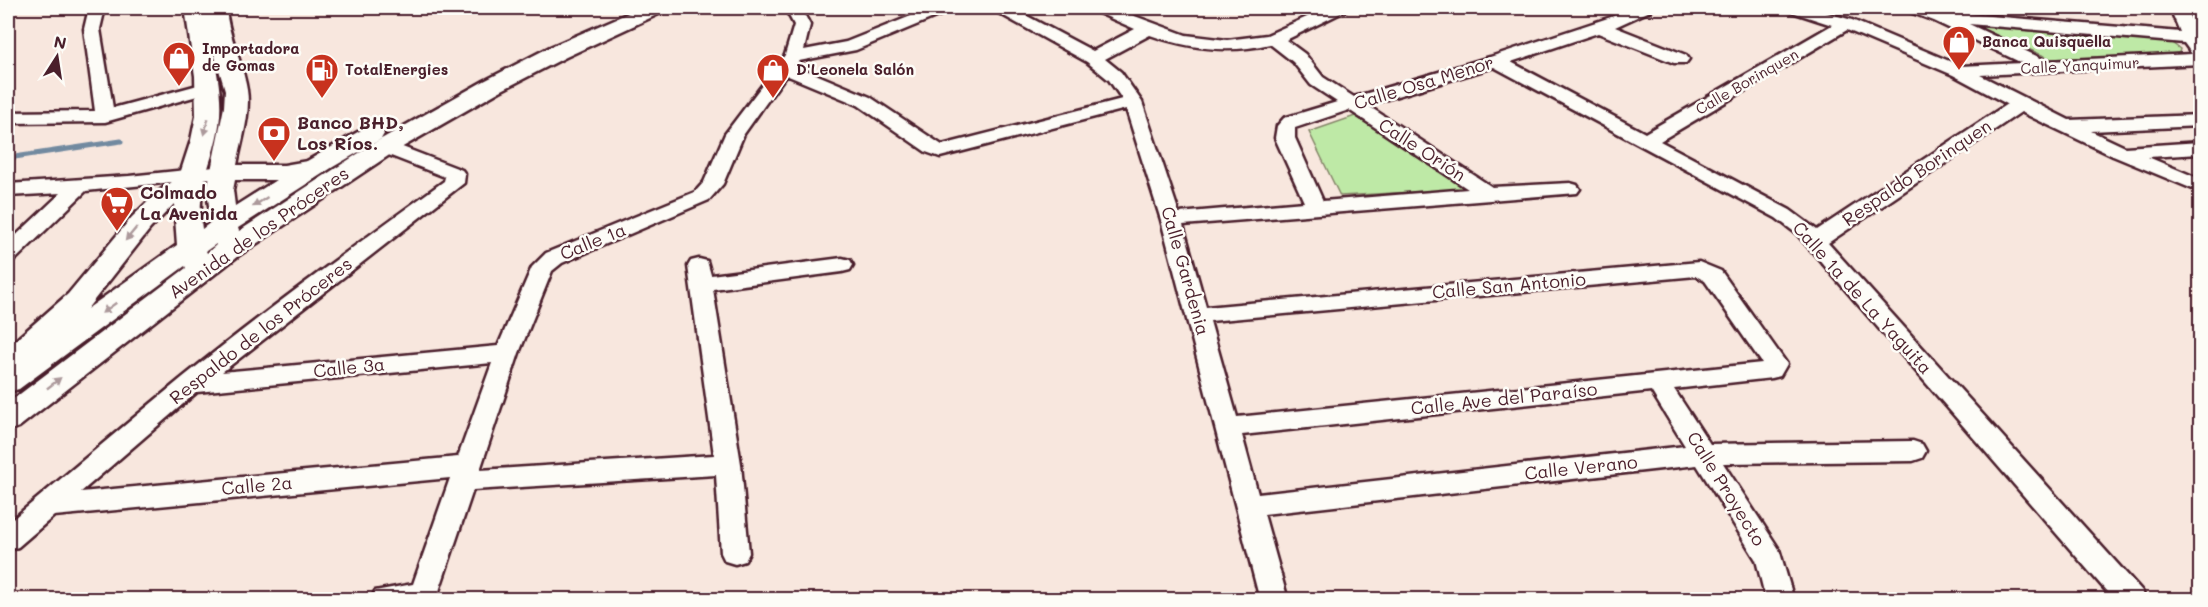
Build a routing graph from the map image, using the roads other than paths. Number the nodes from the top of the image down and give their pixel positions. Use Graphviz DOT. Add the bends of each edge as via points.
graph roads {
  1 [pos="97,8"];
  2 [pos="195,8"];
  3 [pos="216,8"];
  4 [pos="626,8"];
  5 [pos="656,8"];
  6 [pos="793,8"];
  7 [pos="944,8"];
  8 [pos="1001,8"];
  9 [pos="1100,8"];
  10 [pos="1644,8"];
  11 [pos="1795,8"];
  12 [pos="1913,8"];
  13 [pos="2178,8"];
  14 [pos="1328,9"];
  15 [pos="1940,17"];
  16 [pos="1846,24"];
  17 [pos="1599,27"];
  18 [pos="1148,29"];
  19 [pos="2189,38"];
  20 [pos="1274,39"];
  21 [pos="1093,58"];
  22 [pos="1680,59"];
  23 [pos="2200,59"];
  24 [pos="1496,61"];
  25 [pos="788,62"];
  26 [pos="2046,67"];
  27 [pos="1959,71"];
  28 [pos="235,81"];
  29 [pos="209,87"];
  30 [pos="1133,102"];
  31 [pos="2020,104"];
  32 [pos="1351,105"];
  33 [pos="105,116"];
  34 [pos="8,118"];
  35 [pos="2200,120"];
  36 [pos="2064,126"];
  37 [pos="1647,140"];
  38 [pos="385,147"];
  39 [pos="2200,148"];
  40 [pos="2120,152"];
  41 [pos="337,154"];
  42 [pos="224,172"];
  43 [pos="190,179"];
  44 [pos="81,185"];
  45 [pos="2200,186"];
  46 [pos="1570,189"];
  47 [pos="8,190"];
  48 [pos="1488,193"];
  49 [pos="1316,207"];
  50 [pos="1171,220"];
  51 [pos="226,238"];
  52 [pos="1814,242"];
  53 [pos="8,254"];
  54 [pos="195,260"];
  55 [pos="842,265"];
  56 [pos="1197,315"];
  57 [pos="507,353"];
  58 [pos="1775,364"];
  59 [pos="8,365"];
  60 [pos="8,381"];
  61 [pos="1658,383"];
  62 [pos="191,384"];
  63 [pos="8,419"];
  64 [pos="1228,427"];
  65 [pos="1913,451"];
  66 [pos="1704,454"];
  67 [pos="728,464"];
  68 [pos="464,474"];
  69 [pos="1250,505"];
  70 [pos="46,506"];
  71 [pos="8,539"];
  72 [pos="735,552"];
  73 [pos="423,597"];
  74 [pos="385,600"];
  75 [pos="1274,600"];
  76 [pos="1780,600"];
  77 [pos="2132,600"];
  1 -- 33 [label="street" via="92,29"];
  2 -- 29 [label="main road"];
  3 -- 28 [label="main road" via="217,25"];
  4 -- 41 [label="main road, Avenida de los Próceres" via="499,65"];
  5 -- 38 [label="main road, Avenida de los Próceres" via="558,52"];
  6 -- 25 [label="street, Calle 1a" via="801,25"];
  7 -- 25 [label="street" via="850,46"];
  8 -- 21 [label="street, Calle Gardenia"];
  9 -- 18 [label="street"];
  10 -- 17 [label="street, Calle Osa Menor"];
  11 -- 16 [label="street"];
  12 -- 15 [label="street"];
  13 -- 19 [label="street, Calle Yanquimur"];
  14 -- 20 [label="street"];
  15 -- 19 [label="street"];
  15 -- 26 [label="street"];
  16 -- 27 [label="street"];
  16 -- 37 [label="street, Calle Borinquen"];
  17 -- 22 [label="street"];
  17 -- 24 [label="street, Calle Osa Menor"];
  18 -- 20 [label="street" via="1211,46"];
  18 -- 21 [label="street"];
  19 -- 23 [label="street, Calle Yanquimur"];
  20 -- 32 [label="street, Calle Orión" via="1299,58 1317,81"];
  21 -- 30 [label="street, Calle Gardenia" via="1115,76"];
  23 -- 26 [label="street, Calle Yanquimur"];
  24 -- 32 [label="street, Calle Osa Menor"];
  24 -- 37 [label="street, Calle 1a de La Yaguita"];
  25 -- 30 [label="street" via="864,100 940,151"];
  25 -- 57 [label="street, Calle 1a" via="735,134 712,184 702,196 547,262"];
  26 -- 27 [label="street, Calle Yanquimur"];
  27 -- 31 [label="street"];
  28 -- 29 [label="main road"];
  28 -- 42 [label="main road" via="236,107"];
  29 -- 33 [label="street"];
  29 -- 43 [label="main road, one-way" via="208,120"];
  30 -- 50 [label="street, Calle Gardenia"];
  31 -- 36 [label="street"];
  31 -- 52 [label="street, Respaldo Borinquen"];
  32 -- 48 [label="street, Calle Orión"];
  32 -- 49 [label="street, Calle Osa Menor" via="1286,126 1285,138"];
  33 -- 34 [label="street"];
  35 -- 36 [label="street"];
  36 -- 40 [label="street"];
  37 -- 52 [label="street, Calle 1a de La Yaguita" via="1783,214"];
  38 -- 51 [label="main road, Avenida de los Próceres"];
  38 -- 62 [label="street, Respaldo de los Próceres" via="455,174 454,183"];
  39 -- 40 [label="street"];
  40 -- 45 [label="street"];
  41 -- 42 [label="main road" via="284,173"];
  41 -- 51 [label="main road, Avenida de los Próceres, one-way"];
  42 -- 43 [label="street"];
  42 -- 51 [label="main road" via="220,190"];
  43 -- 44 [label="street"];
  43 -- 54 [label="main road" via="188,225"];
  43 -- 59 [label="main road, one-way" via="141,223 78,301"];
  44 -- 47 [label="street"];
  44 -- 53 [label="street"];
  46 -- 48 [label="street"];
  48 -- 49 [label="street"];
  49 -- 50 [label="street"];
  50 -- 56 [label="street, Calle Gardenia"];
  51 -- 54 [label="main road, Avenida de los Próceres"];
  52 -- 77 [label="street, Calle 1a de La Yaguita"];
  54 -- 60 [label="main road, Avenida de los Próceres, one-way"];
  63 -- 54 [label="main road, Avenida de los Próceres, one-way"];
  55 -- 67 [label="street" via="700,275"];
  56 -- 58 [label="street, Calle San Antonio" via="1699,269 1713,276"];
  56 -- 64 [label="street, Calle Gardenia"];
  57 -- 62 [label="street, Calle 3a"];
  57 -- 68 [label="street, Calle 1a"];
  58 -- 61 [label="street, Calle Ave del Paraíso" via="1772,370"];
  61 -- 64 [label="street, Calle Ave del Paraíso"];
  61 -- 66 [label="street, Calle Proyecto"];
  62 -- 70 [label="street, Respaldo de los Próceres"];
  64 -- 69 [label="street, Calle Gardenia"];
  65 -- 66 [label="street, Calle Verano"];
  66 -- 69 [label="street, Calle Verano"];
  66 -- 76 [label="street, Calle Proyecto" via="1769,557"];
  67 -- 68 [label="street, Calle 2a"];
  67 -- 72 [label="street"];
  68 -- 70 [label="street, Calle 2a"];
  68 -- 73 [label="street, Calle 1a"];
  69 -- 75 [label="street, Calle Gardenia"];
  70 -- 71 [label="street, Respaldo de los Próceres"];
  73 -- 74 [label="street"];
}
